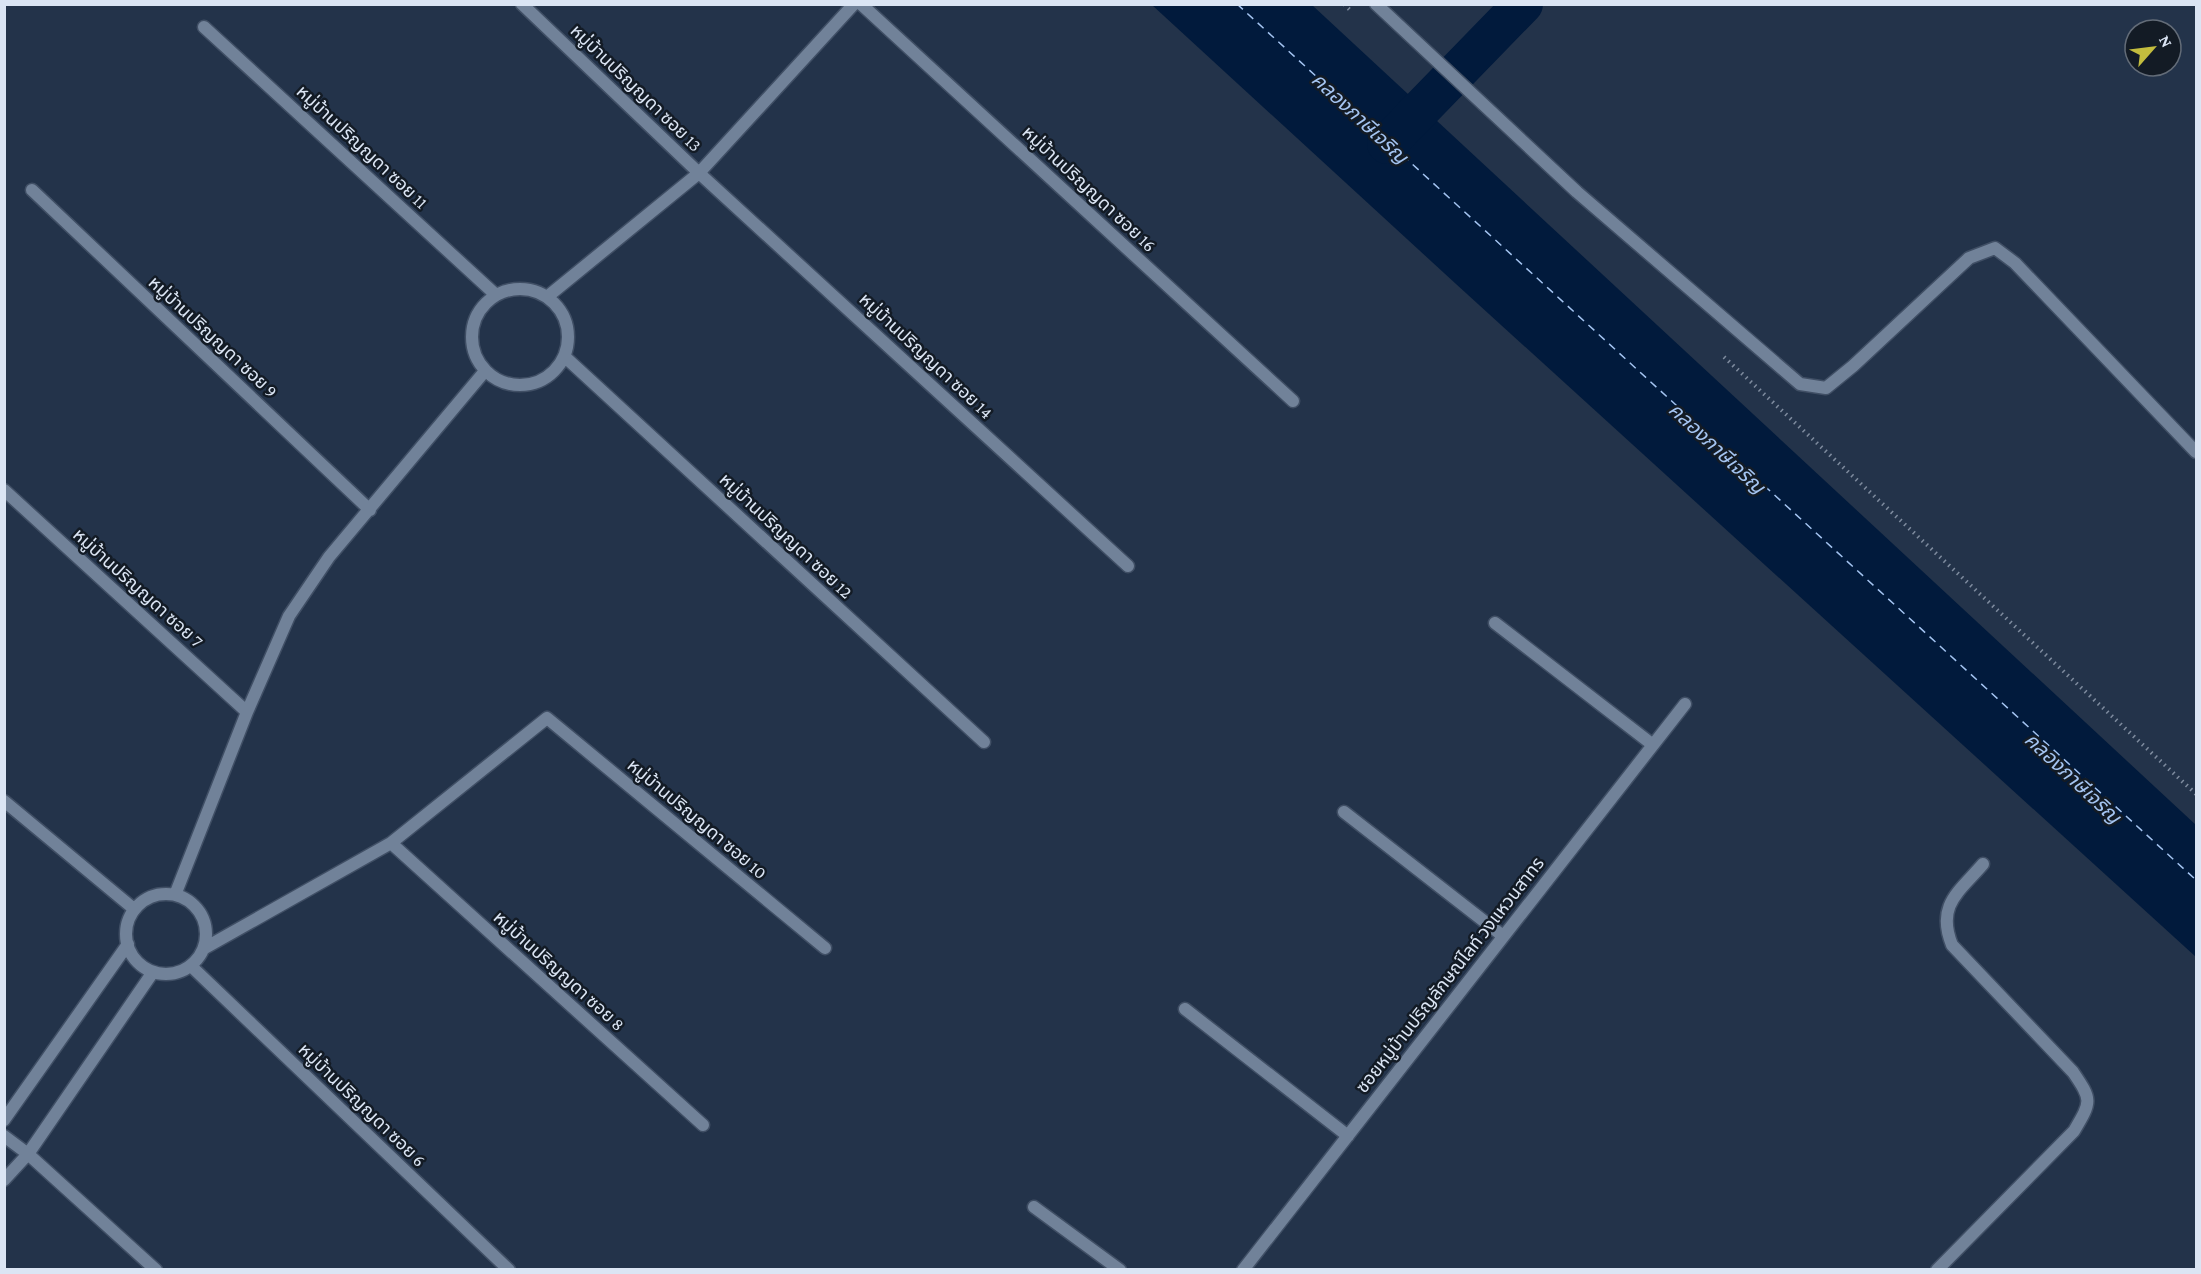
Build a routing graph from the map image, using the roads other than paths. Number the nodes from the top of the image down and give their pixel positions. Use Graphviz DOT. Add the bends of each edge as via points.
graph roads {
  1 [pos="522,4"];
  2 [pos="854,4"];
  3 [pos="861,4"];
  4 [pos="1376,4"];
  5 [pos="204,27"];
  6 [pos="699,173"];
  7 [pos="32,190"];
  8 [pos="496,295"];
  9 [pos="547,297"];
  10 [pos="564,356"];
  11 [pos="485,371"];
  12 [pos="1293,401"];
  13 [pos="2196,452"];
  14 [pos="4,490"];
  15 [pos="370,510"];
  16 [pos="1128,566"];
  17 [pos="1495,623"];
  18 [pos="1685,704"];
  19 [pos="247,712"];
  20 [pos="984,742"];
  21 [pos="1653,745"];
  22 [pos="4,801"];
  23 [pos="1344,812"];
  24 [pos="391,843"];
  25 [pos="1983,864"];
  26 [pos="175,895"];
  27 [pos="134,909"];
  28 [pos="1503,936"];
  29 [pos="128,944"];
  30 [pos="825,948"];
  31 [pos="203,949"];
  32 [pos="190,966"];
  33 [pos="153,972"];
  34 [pos="1185,1009"];
  35 [pos="4,1120"];
  36 [pos="703,1125"];
  37 [pos="1348,1136"];
  38 [pos="4,1137"];
  39 [pos="28,1154"];
  40 [pos="4,1180"];
  41 [pos="1034,1207"];
  42 [pos="156,1269"];
  43 [pos="509,1269"];
  44 [pos="1120,1269"];
  45 [pos="1243,1269"];
  46 [pos="1937,1269"];
  1 -- 6 [label="street, หมู่บ้านปริญญดา ซอย 13"];
  2 -- 6 [label="street"];
  3 -- 12 [label="street, หมู่บ้านปริญญดา ซอย 16"];
  4 -- 13 [label="street" via="1577,192 1800,384 1826,388 1969,258 1995,248 2015,263"];
  5 -- 8 [label="street, หมู่บ้านปริญญดา ซอย 11"];
  6 -- 9 [label="street"];
  6 -- 16 [label="street, หมู่บ้านปริญญดา ซอย 14"];
  7 -- 15 [label="street, หมู่บ้านปริญญดา ซอย 9"];
  8 -- 9 [label="street" via="522,289"];
  8 -- 11 [label="street" via="476,315 472,330 472,344"];
  9 -- 10 [label="street" via="566,324"];
  10 -- 11 [label="street" via="557,368 535,383 521,386 495,379"];
  10 -- 20 [label="street, หมู่บ้านปริญญดา ซอย 12"];
  11 -- 15 [label="street"];
  14 -- 19 [label="street, หมู่บ้านปริญญดา ซอย 7"];
  15 -- 19 [label="street" via="329,557 289,616"];
  17 -- 21 [label="street"];
  18 -- 21 [label="street, ซอยหมู่บ้านปริญลักษณ์ไลท์ วงแหวนสาทร"];
  19 -- 26 [label="street"];
  21 -- 28 [label="street, ซอยหมู่บ้านปริญลักษณ์ไลท์ วงแหวนสาทร"];
  22 -- 27 [label="street"];
  23 -- 28 [label="street"];
  24 -- 30 [label="street, หมู่บ้านปริญญดา ซอย 10" via="547,718"];
  24 -- 31 [label="street"];
  24 -- 36 [label="street, หมู่บ้านปริญญดา ซอย 8"];
  25 -- 46 [label="street" via="1952,900 1945,915 1945,929 1952,945 2073,1072 2086,1092 2087,1110 2074,1131"];
  26 -- 27 [label="street" via="153,896"];
  26 -- 31 [label="street" via="188,900 201,916 206,935"];
  27 -- 29 [label="street" via="126,930"];
  28 -- 37 [label="street, ซอยหมู่บ้านปริญลักษณ์ไลท์ วงแหวนสาทร"];
  29 -- 33 [label="street" via="137,961"];
  29 -- 35 [label="street"];
  31 -- 32 [label="street"];
  32 -- 33 [label="street" via="173,974"];
  32 -- 43 [label="street, หมู่บ้านปริญญดา ซอย 6"];
  33 -- 39 [label="street"];
  34 -- 37 [label="street"];
  37 -- 45 [label="street, ซอยหมู่บ้านปริญลักษณ์ไลท์ วงแหวนสาทร"];
  38 -- 39 [label="street"];
  39 -- 40 [label="street"];
  39 -- 42 [label="street"];
  41 -- 44 [label="street"];
}
